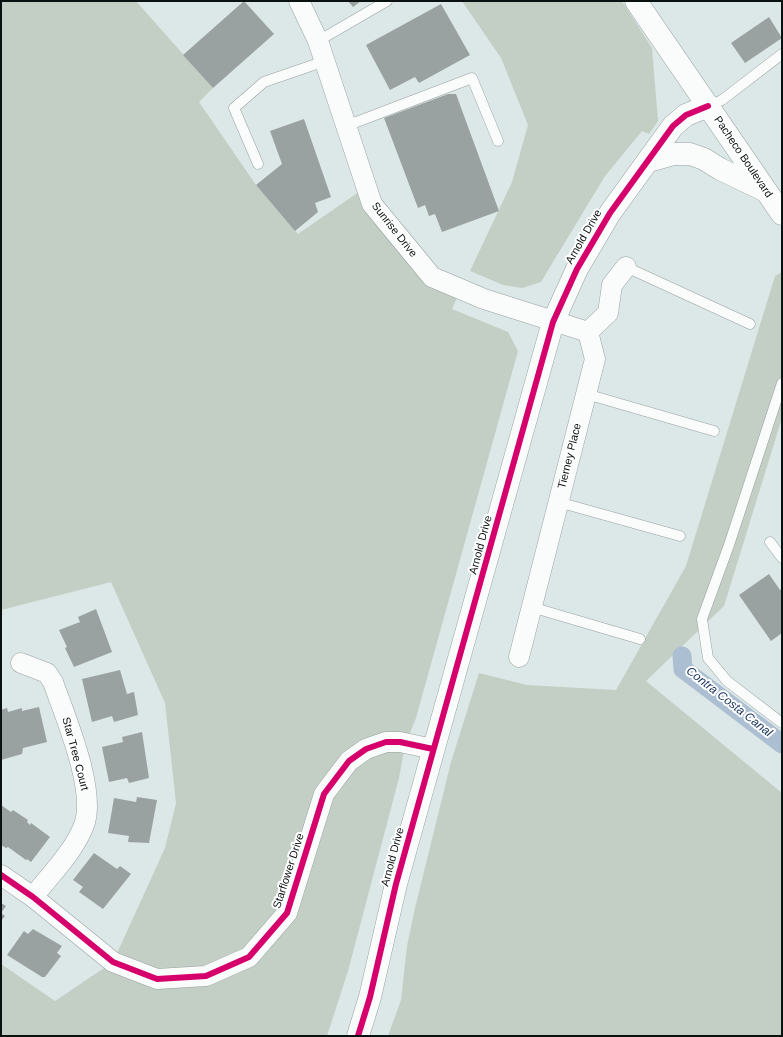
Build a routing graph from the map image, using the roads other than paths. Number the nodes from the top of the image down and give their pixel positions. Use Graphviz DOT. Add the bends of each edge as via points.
graph roads {
  1 [pos="299,1"];
  2 [pos="387,1"];
  3 [pos="636,1"];
  4 [pos="318,41"];
  5 [pos="782,54"];
  6 [pos="324,61"];
  7 [pos="708,106"];
  8 [pos="346,126"];
  9 [pos="498,141"];
  10 [pos="649,161"];
  11 [pos="258,164"];
  12 [pos="766,191"];
  13 [pos="782,214"];
  14 [pos="626,266"];
  15 [pos="553,322"];
  16 [pos="750,324"];
  17 [pos="588,332"];
  18 [pos="782,383"];
  19 [pos="586,394"];
  20 [pos="714,431"];
  21 [pos="558,502"];
  22 [pos="680,536"];
  23 [pos="770,542"];
  24 [pos="782,558"];
  25 [pos="531,607"];
  26 [pos="640,640"];
  27 [pos="519,657"];
  28 [pos="21,663"];
  29 [pos="782,723"];
  30 [pos="433,749"];
  31 [pos="1,875"];
  32 [pos="33,897"];
  33 [pos="358,1036"];
  1 -- 4 [label="street, Sunrise Drive"];
  2 -- 4 [label="lane"];
  3 -- 7 [label="street, Pacheco Boulevard"];
  4 -- 6 [label="street, Sunrise Drive"];
  5 -- 7 [label="lane" via="722,100"];
  6 -- 8 [label="street, Sunrise Drive"];
  6 -- 11 [label="lane" via="264,82 234,108"];
  7 -- 10 [label="street, Arnold Drive" via="686,115 674,126"];
  7 -- 12 [label="street, Pacheco Boulevard"];
  8 -- 9 [label="lane" via="472,78"];
  8 -- 15 [label="street, Sunrise Drive" via="372,204 432,277 484,299"];
  10 -- 12 [label="street" via="674,154 690,154"];
  10 -- 15 [label="street, Arnold Drive" via="610,213 577,269"];
  12 -- 13 [label="street, Pacheco Boulevard"];
  14 -- 16 [label="lane"];
  14 -- 17 [label="street" via="612,285 608,313"];
  15 -- 17 [label="street, Sunrise Drive"];
  15 -- 30 [label="street, Arnold Drive"];
  17 -- 19 [label="street, Tierney Place" via="595,359"];
  18 -- 29 [label="lane" via="702,619 708,658 727,681"];
  19 -- 20 [label="lane"];
  19 -- 21 [label="street, Tierney Place"];
  21 -- 22 [label="lane"];
  21 -- 25 [label="street, Tierney Place"];
  23 -- 24 [label="lane"];
  25 -- 26 [label="lane"];
  25 -- 27 [label="street, Tierney Place"];
  28 -- 32 [label="street, Star Tree Court" via="47,673 53,682 84,777 87,798 84,824 72,847"];
  30 -- 32 [label="street, Starflower Drive" via="400,742 386,742 366,749 349,761 324,794 287,914 249,957 206,976 157,979 113,962"];
  30 -- 33 [label="street, Arnold Drive"];
  31 -- 32 [label="street, Starflower Drive"];
}
